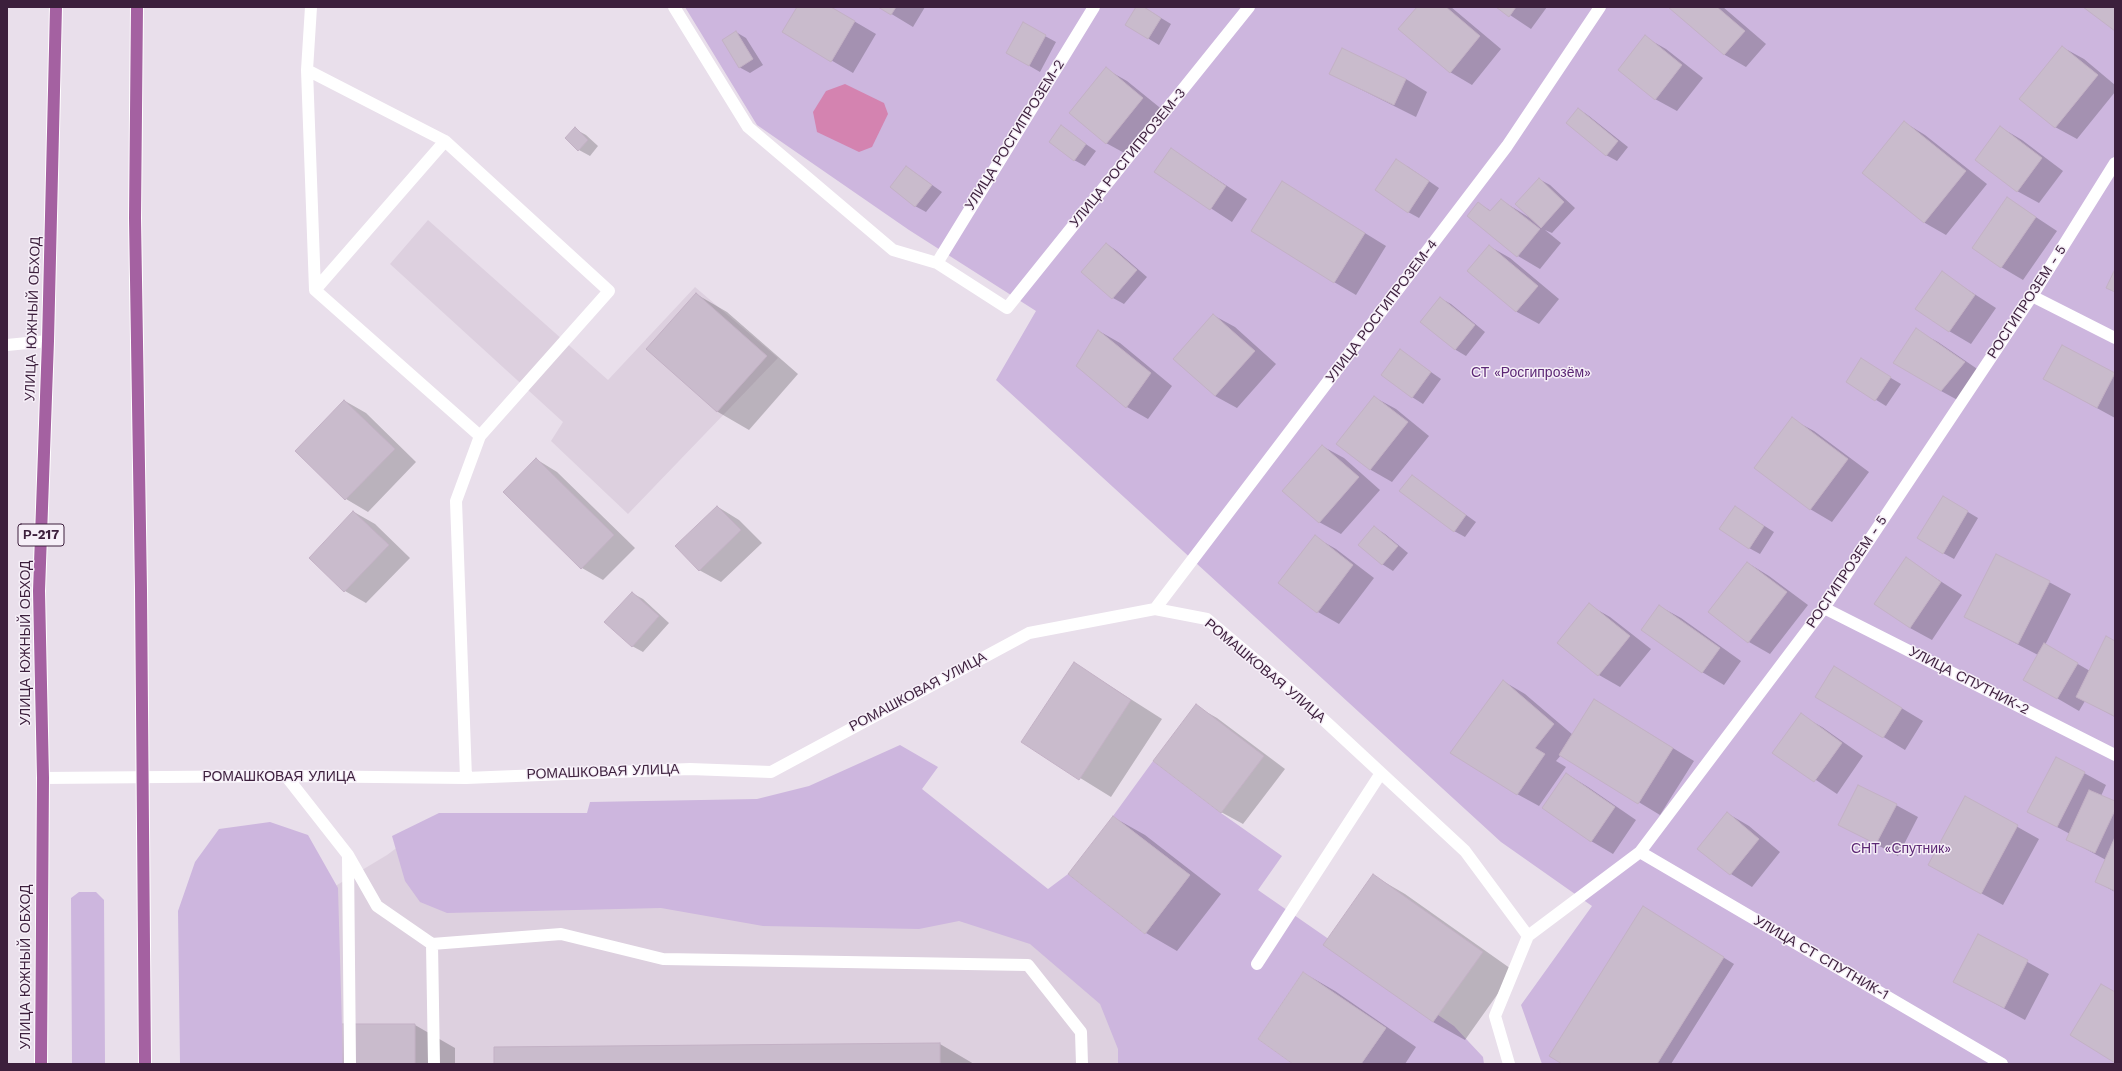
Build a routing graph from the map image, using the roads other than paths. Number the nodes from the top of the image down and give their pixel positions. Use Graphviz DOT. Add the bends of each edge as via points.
graph roads {
  1 [pos="56,7"];
  2 [pos="137,7"];
  3 [pos="311,7"];
  4 [pos="674,7"];
  5 [pos="1094,7"];
  6 [pos="1249,7"];
  7 [pos="1600,7"];
  8 [pos="308,70"];
  9 [pos="445,141"];
  10 [pos="2115,163"];
  11 [pos="937,263"];
  12 [pos="315,290"];
  13 [pos="2032,296"];
  14 [pos="2115,338"];
  15 [pos="48,341"];
  16 [pos="7,345"];
  17 [pos="480,436"];
  18 [pos="1824,608"];
  19 [pos="1155,609"];
  20 [pos="2115,755"];
  21 [pos="1381,773"];
  22 [pos="144,776"];
  23 [pos="286,776"];
  24 [pos="43,778"];
  25 [pos="466,778"];
  26 [pos="1640,852"];
  27 [pos="348,855"];
  28 [pos="1528,936"];
  29 [pos="432,944"];
  30 [pos="1257,964"];
  31 [pos="41,1064"];
  32 [pos="145,1064"];
  33 [pos="350,1064"];
  34 [pos="434,1064"];
  35 [pos="1082,1064"];
  36 [pos="1509,1064"];
  37 [pos="2002,1064"];
  1 -- 15 [label="main road, УЛИЦА ЮЖНЫЙ ОБХОД / Р-217"];
  2 -- 22 [label="main road" via="135,218"];
  3 -- 8 [label="street"];
  4 -- 11 [label="street" via="748,127 892,250"];
  5 -- 11 [label="street, УЛИЦА РОСГИПРОЗЕМ-2"];
  6 -- 11 [label="street, УЛИЦА РОСГИПРОЗЕМ-3" via="1007,308"];
  7 -- 19 [label="street, УЛИЦА РОСГИПРОЗЕМ-4" via="1507,146"];
  8 -- 9 [label="street"];
  8 -- 12 [label="street"];
  9 -- 12 [label="street"];
  9 -- 17 [label="street" via="609,291"];
  10 -- 13 [label="street, РОСГИПРОЗЕМ - 5"];
  12 -- 17 [label="street"];
  13 -- 14 [label="street"];
  13 -- 18 [label="street, РОСГИПРОЗЕМ - 5"];
  15 -- 16 [label="street"];
  15 -- 24 [label="main road, УЛИЦА ЮЖНЫЙ ОБХОД / Р-217" via="39,591"];
  17 -- 25 [label="street" via="456,501"];
  18 -- 20 [label="street, УЛИЦА СПУТНИК-2"];
  18 -- 26 [label="street, РОСГИПРОЗЕМ - 5"];
  19 -- 21 [label="street, РОМАШКОВАЯ УЛИЦА" via="1207,619 1297,695"];
  19 -- 25 [label="street, РОМАШКОВАЯ УЛИЦА" via="1029,633 771,772 690,769"];
  21 -- 28 [label="street, РОМАШКОВАЯ УЛИЦА" via="1465,851"];
  21 -- 30 [label="street"];
  22 -- 23 [label="street, РОМАШКОВАЯ УЛИЦА"];
  22 -- 24 [label="street, РОМАШКОВАЯ УЛИЦА"];
  22 -- 32 [label="main road"];
  23 -- 25 [label="street, РОМАШКОВАЯ УЛИЦА"];
  23 -- 27 [label="street"];
  24 -- 31 [label="main road, УЛИЦА ЮЖНЫЙ ОБХОД / Р-217"];
  26 -- 28 [label="street, РОСГИПРОЗЕМ - 5"];
  26 -- 37 [label="street, УЛИЦА СТ СПУТНИК-1"];
  27 -- 29 [label="street" via="377,906"];
  27 -- 33 [label="street"];
  28 -- 36 [label="street" via="1495,1016"];
  29 -- 34 [label="street"];
  29 -- 35 [label="street" via="561,934 663,959 1028,965 1081,1032"];
}
